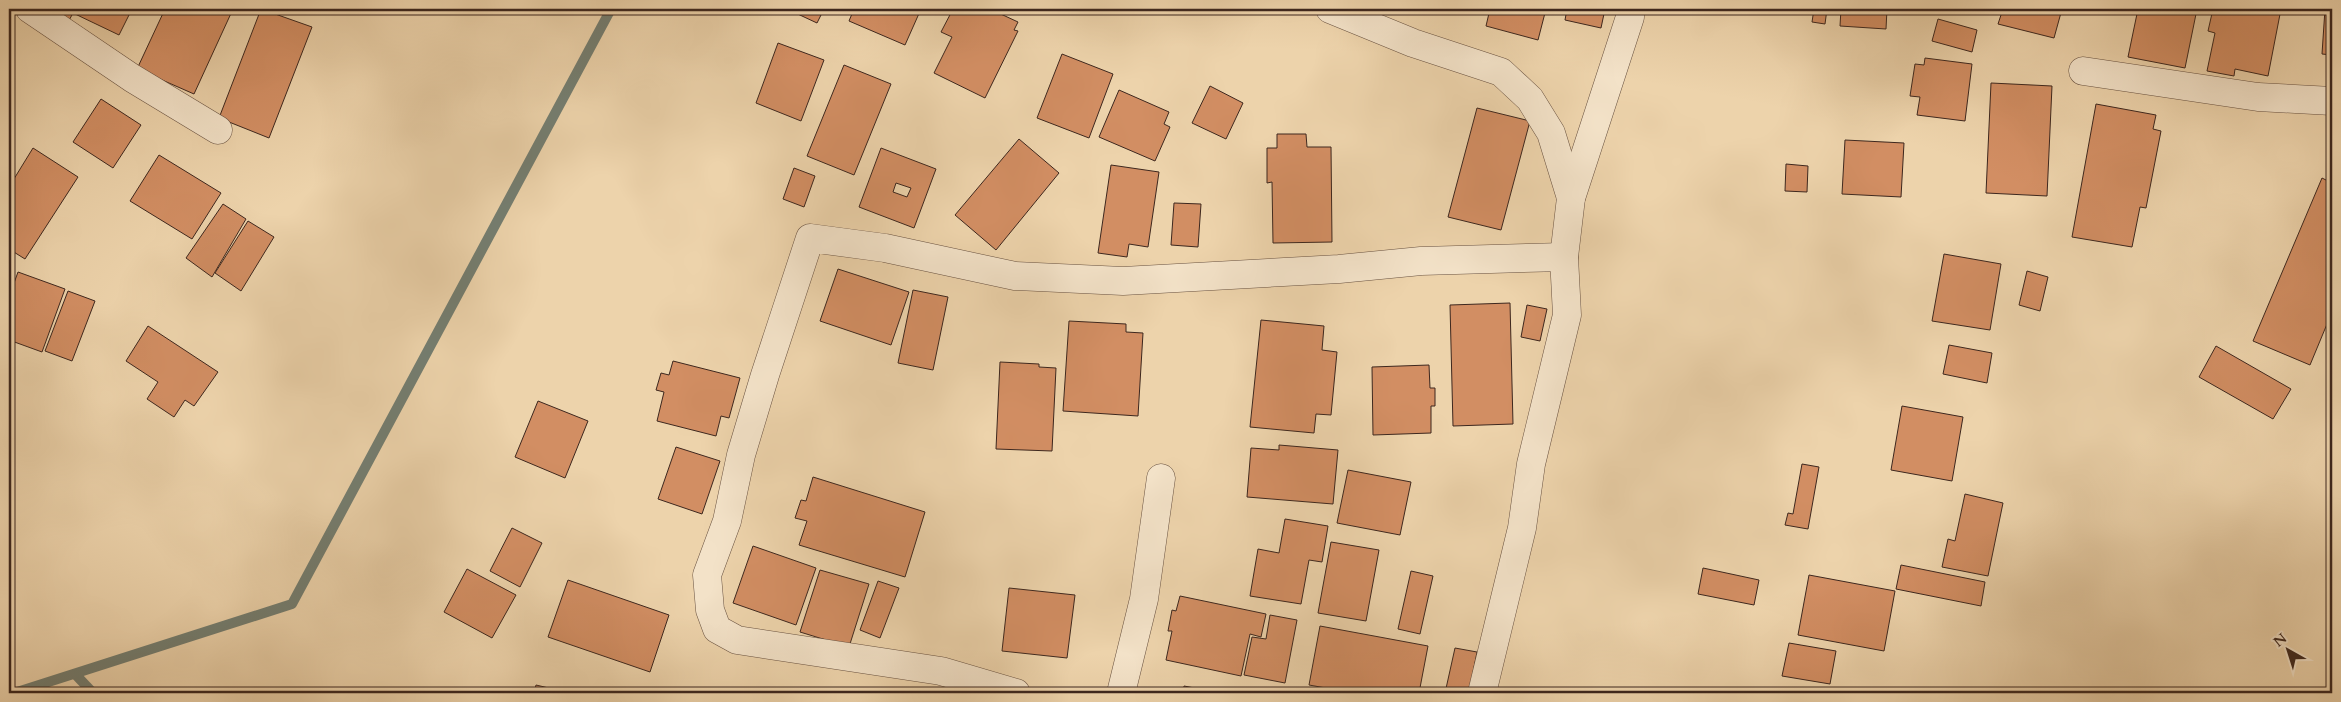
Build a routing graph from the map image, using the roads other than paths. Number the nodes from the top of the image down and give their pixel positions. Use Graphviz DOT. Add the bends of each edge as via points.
graph roads {
  1 [pos="30,9"];
  2 [pos="1330,9"];
  3 [pos="1630,9"];
  4 [pos="2083,71"];
  5 [pos="2332,101"];
  6 [pos="218,130"];
  7 [pos="1571,198"];
  8 [pos="1564,257"];
  9 [pos="1161,478"];
  10 [pos="1016,693"];
  11 [pos="1121,693"];
  12 [pos="1482,693"];
  1 -- 6 [label="street" via="132,78"];
  2 -- 7 [label="street" via="1413,43 1501,72 1530,98 1551,133"];
  3 -- 7 [label="street" via="1610,82"];
  4 -- 5 [label="street" via="2258,97"];
  7 -- 8 [label="street"];
  8 -- 10 [label="street" via="1421,260 1339,269 1124,281 1015,276 885,248 810,238 741,454 727,521 707,575 710,610 717,629 737,640 941,671"];
  8 -- 12 [label="street" via="1567,315 1532,464 1522,528"];
  9 -- 11 [label="street" via="1144,599"];
}
